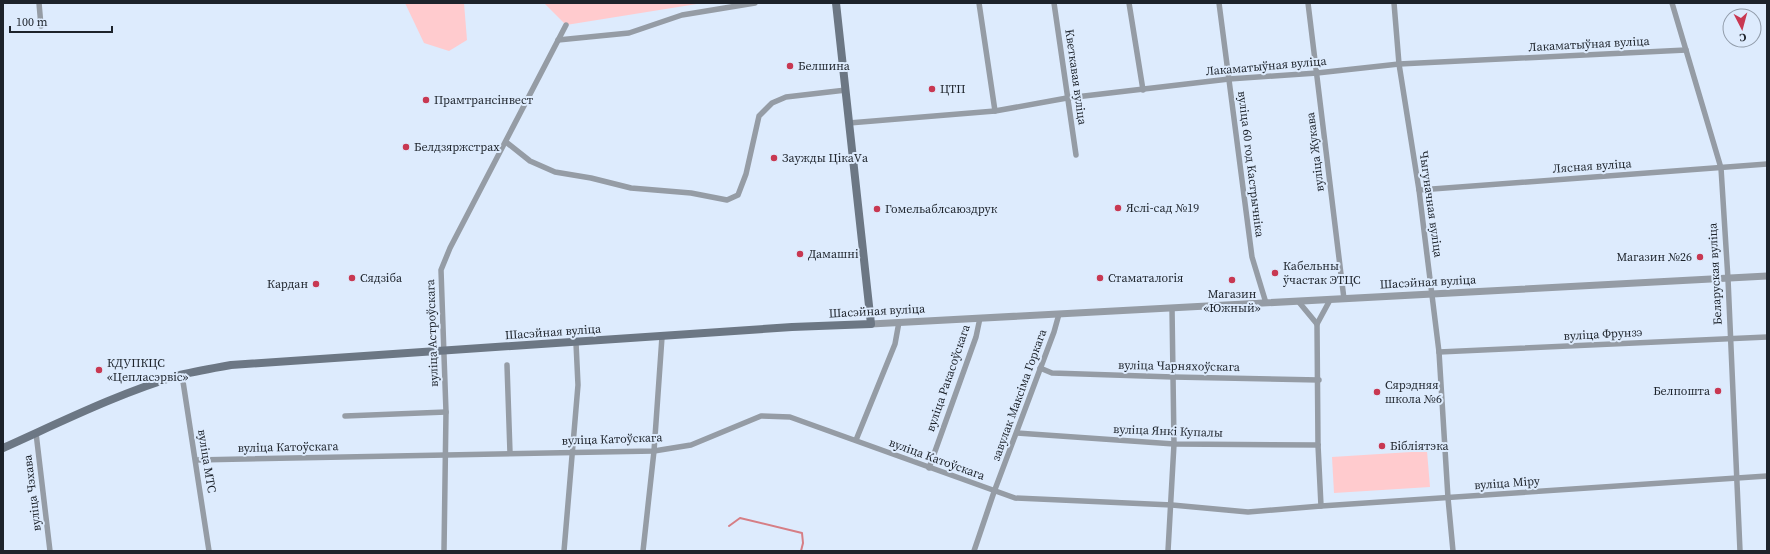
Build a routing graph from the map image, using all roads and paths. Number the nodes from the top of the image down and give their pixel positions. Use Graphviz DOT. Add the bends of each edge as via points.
graph roads {
  1 [pos="39,3"];
  2 [pos="754,3"];
  3 [pos="836,3"];
  4 [pos="979,3"];
  5 [pos="1054,3"];
  6 [pos="1130,3"];
  7 [pos="1219,3"];
  8 [pos="1308,3"];
  9 [pos="1394,3"];
  10 [pos="1673,3"];
  11 [pos="566,25"];
  12 [pos="41,26"];
  13 [pos="558,40"];
  14 [pos="1686,50"];
  15 [pos="1399,64"];
  16 [pos="1317,73"];
  17 [pos="1229,79"];
  18 [pos="846,90"];
  19 [pos="1143,90"];
  20 [pos="1067,98"];
  21 [pos="994,111"];
  22 [pos="849,123"];
  23 [pos="506,142"];
  24 [pos="1076,155"];
  25 [pos="1767,164"];
  26 [pos="1720,168"];
  27 [pos="1419,190"];
  28 [pos="1767,276"];
  29 [pos="1728,279"];
  30 [pos="1432,294"];
  31 [pos="1344,299"];
  32 [pos="1330,300"];
  33 [pos="1298,301"];
  34 [pos="1266,303"];
  35 [pos="1172,308"];
  36 [pos="1059,314"];
  37 [pos="980,318"];
  38 [pos="899,322"];
  39 [pos="871,324"];
  40 [pos="1317,324"];
  41 [pos="662,337"];
  42 [pos="1767,337"];
  43 [pos="1730,339"];
  44 [pos="576,343"];
  45 [pos="445,352"];
  46 [pos="1439,352"];
  47 [pos="507,365"];
  48 [pos="1040,368"];
  49 [pos="182,375"];
  50 [pos="1173,377"];
  51 [pos="1319,380"];
  52 [pos="446,412"];
  53 [pos="345,416"];
  54 [pos="36,433"];
  55 [pos="1017,433"];
  56 [pos="856,440"];
  57 [pos="1174,444"];
  58 [pos="1318,445"];
  59 [pos="3,448"];
  60 [pos="654,451"];
  61 [pos="573,452"];
  62 [pos="510,453"];
  63 [pos="446,454"];
  64 [pos="196,460"];
  65 [pos="929,468"];
  66 [pos="1767,476"];
  67 [pos="1736,479"];
  68 [pos="994,492"];
  69 [pos="1448,498"];
  70 [pos="1172,505"];
  71 [pos="1320,506"];
  72 [pos="1248,512"];
  73 [pos="50,551"];
  74 [pos="209,551"];
  75 [pos="444,551"];
  76 [pos="564,551"];
  77 [pos="643,551"];
  78 [pos="974,551"];
  79 [pos="1168,551"];
  80 [pos="1453,551"];
  81 [pos="1740,551"];
  1 -- 12 [label="street"];
  2 -- 13 [label="street" via="682,15 629,33"];
  3 -- 18 [label="main road"];
  4 -- 21 [label="street"];
  5 -- 20 [label="street, Кветкавая вуліца"];
  6 -- 19 [label="street"];
  7 -- 17 [label="street, вуліца 60 год Кастрычніка"];
  8 -- 16 [label="street, вуліца Жукава"];
  9 -- 15 [label="street, Чыгуначная вуліца"];
  10 -- 14 [label="street, Беларуская вуліца"];
  11 -- 13 [label="street, вуліца Астроўскага"];
  13 -- 23 [label="street, вуліца Астроўскага"];
  14 -- 15 [label="street, Лакаматыўная вуліца"];
  14 -- 26 [label="street, Беларуская вуліца"];
  15 -- 16 [label="street, Лакаматыўная вуліца"];
  15 -- 27 [label="street, Чыгуначная вуліца"];
  16 -- 17 [label="street, Лакаматыўная вуліца"];
  16 -- 31 [label="street, вуліца Жукава"];
  17 -- 19 [label="street, Лакаматыўная вуліца"];
  17 -- 34 [label="street, вуліца 60 год Кастрычніка" via="1252,257"];
  18 -- 22 [label="main road"];
  18 -- 23 [label="street" via="786,97 772,102 759,116 746,174 738,195 727,200 691,193 631,188 555,172 530,161"];
  19 -- 20 [label="street, Лакаматыўная вуліца"];
  20 -- 21 [label="street, Лакаматыўная вуліца"];
  20 -- 24 [label="street, Кветкавая вуліца"];
  21 -- 22 [label="street, Лакаматыўная вуліца"];
  22 -- 39 [label="main road"];
  23 -- 45 [label="street, вуліца Астроўскага" via="441,270"];
  25 -- 26 [label="street, Лясная вуліца"];
  26 -- 27 [label="street, Лясная вуліца"];
  26 -- 29 [label="street, Беларуская вуліца"];
  27 -- 30 [label="street, Чыгуначная вуліца"];
  28 -- 29 [label="street, Шасэйная вуліца"];
  29 -- 30 [label="street, Шасэйная вуліца"];
  29 -- 43 [label="street, Беларуская вуліца"];
  30 -- 31 [label="street, Шасэйная вуліца"];
  30 -- 46 [label="street, Чыгуначная вуліца"];
  31 -- 32 [label="street, Шасэйная вуліца"];
  32 -- 33 [label="street, Шасэйная вуліца"];
  32 -- 40 [label="street"];
  33 -- 34 [label="street, Шасэйная вуліца"];
  33 -- 40 [label="street"];
  34 -- 35 [label="street, Шасэйная вуліца"];
  35 -- 36 [label="street, Шасэйная вуліца"];
  35 -- 50 [label="street"];
  36 -- 37 [label="street, Шасэйная вуліца"];
  36 -- 48 [label="street, завулак Максіма Горкага"];
  37 -- 38 [label="street, Шасэйная вуліца"];
  37 -- 65 [label="street, вуліца Ракасоўскага" via="976,337"];
  38 -- 39 [label="street, Шасэйная вуліца"];
  38 -- 56 [label="street" via="895,344"];
  39 -- 41 [label="main road, Шасэйная вуліца"];
  40 -- 51 [label="street"];
  41 -- 44 [label="main road, Шасэйная вуліца"];
  41 -- 60 [label="street"];
  42 -- 43 [label="street, вуліца Фрунзэ"];
  43 -- 46 [label="street, вуліца Фрунзэ"];
  43 -- 67 [label="street, Беларуская вуліца"];
  44 -- 45 [label="main road, Шасэйная вуліца"];
  44 -- 61 [label="street" via="578,385"];
  45 -- 49 [label="main road, Шасэйная вуліца" via="256,362"];
  45 -- 52 [label="street, вуліца Астроўскага"];
  46 -- 69 [label="street, Чыгуначная вуліца"];
  47 -- 62 [label="street"];
  48 -- 50 [label="street, вуліца Чарняхоўскага" via="1052,373"];
  48 -- 55 [label="street, завулак Максіма Горкага"];
  49 -- 54 [label="main road, Шасэйная вуліца" via="109,401"];
  49 -- 64 [label="street, вуліца МТС"];
  50 -- 51 [label="street, вуліца Чарняхоўскага"];
  50 -- 57 [label="street"];
  51 -- 58 [label="street"];
  52 -- 53 [label="street"];
  52 -- 63 [label="street, вуліца Астроўскага"];
  54 -- 59 [label="main road, Шасэйная вуліца"];
  54 -- 73 [label="street, вуліца Чэхава"];
  55 -- 57 [label="street, вуліца Янкі Купалы"];
  55 -- 68 [label="street, завулак Максіма Горкага"];
  56 -- 60 [label="street, вуліца Катоўскага" via="790,417 762,416 691,445"];
  56 -- 65 [label="street, вуліца Катоўскага"];
  57 -- 58 [label="street, вуліца Янкі Купалы"];
  57 -- 70 [label="street"];
  58 -- 71 [label="street"];
  60 -- 61 [label="street, вуліца Катоўскага"];
  60 -- 77 [label="street"];
  61 -- 62 [label="street, вуліца Катоўскага"];
  61 -- 76 [label="street"];
  62 -- 63 [label="street, вуліца Катоўскага"];
  63 -- 64 [label="street, вуліца Катоўскага"];
  63 -- 75 [label="street, вуліца Астроўскага"];
  64 -- 74 [label="street, вуліца МТС"];
  65 -- 68 [label="street, вуліца Катоўскага"];
  66 -- 67 [label="street, вуліца Міру"];
  67 -- 69 [label="street, вуліца Міру"];
  67 -- 81 [label="street, Беларуская вуліца"];
  68 -- 70 [label="street, вуліца Катоўскага" via="1015,498"];
  68 -- 78 [label="street, завулак Максіма Горкага"];
  69 -- 71 [label="street, вуліца Міру"];
  69 -- 80 [label="street, Чыгуначная вуліца"];
  70 -- 72 [label="street, вуліца Катоўскага"];
  70 -- 79 [label="street"];
  71 -- 72 [label="street, вуліца Міру"];
}
